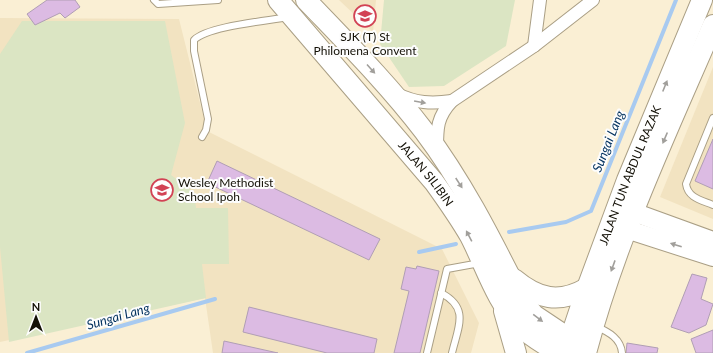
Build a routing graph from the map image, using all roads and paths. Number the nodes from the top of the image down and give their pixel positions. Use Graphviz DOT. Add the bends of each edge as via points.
graph roads {
  1 [pos="218,0"];
  2 [pos="278,0"];
  3 [pos="306,0"];
  4 [pos="540,0"];
  5 [pos="593,0"];
  6 [pos="702,0"];
  7 [pos="156,2"];
  8 [pos="293,16"];
  9 [pos="713,25"];
  10 [pos="534,46"];
  11 [pos="356,90"];
  12 [pos="391,90"];
  13 [pos="452,101"];
  14 [pos="414,118"];
  15 [pos="713,118"];
  16 [pos="202,137"];
  17 [pos="437,150"];
  18 [pos="713,205"];
  19 [pos="624,218"];
  20 [pos="713,241"];
  21 [pos="713,257"];
  22 [pos="482,262"];
  23 [pos="510,275"];
  24 [pos="587,288"];
  25 [pos="441,293"];
  26 [pos="499,296"];
  27 [pos="593,326"];
  28 [pos="569,349"];
  29 [pos="427,353"];
  30 [pos="452,353"];
  31 [pos="516,353"];
  32 [pos="586,353"];
  33 [pos="622,353"];
  1 -- 7 [label="lane"];
  2 -- 8 [label="main road, JALAN SILIBIN"];
  3 -- 12 [label="main road, JALAN SILIBIN, one-way"];
  4 -- 10 [label="street"];
  5 -- 10 [label="street"];
  19 -- 6 [label="main road, JALAN TUN ABDUL RAZAK, one-way" via="668,80"];
  8 -- 11 [label="main road, JALAN SILIBIN"];
  8 -- 16 [label="lane" via="218,29 194,40 208,119"];
  9 -- 19 [label="main road, JALAN TUN ABDUL RAZAK, one-way"];
  10 -- 13 [label="street"];
  11 -- 14 [label="main road" via="398,121 408,122"];
  22 -- 11 [label="main road, JALAN SILIBIN, one-way" via="452,206"];
  12 -- 13 [label="street, one-way" via="418,102 434,104"];
  12 -- 14 [label="main road, JALAN SILIBIN"];
  13 -- 17 [label="street" via="442,112 438,124"];
  14 -- 17 [label="main road, JALAN SILIBIN"];
  15 -- 18 [label="lane" via="686,184 691,196"];
  17 -- 23 [label="main road, JALAN SILIBIN, one-way" via="472,202"];
  19 -- 20 [label="street"];
  21 -- 19 [label="street, one-way"];
  19 -- 24 [label="main road, JALAN TUN ABDUL RAZAK"];
  19 -- 27 [label="main road, JALAN TUN ABDUL RAZAK, one-way"];
  22 -- 25 [label="lane" via="447,268"];
  22 -- 26 [label="main road, JALAN SILIBIN"];
  23 -- 24 [label="main road" via="533,293 545,297 574,296"];
  23 -- 28 [label="main road, JALAN SILIBIN, one-way" via="534,315"];
  24 -- 28 [label="main road, JALAN TUN ABDUL RAZAK"];
  25 -- 29 [label="lane"];
  25 -- 30 [label="lane" via="452,298 460,313"];
  26 -- 28 [label="main road, JALAN SILIBIN" via="521,326 532,336"];
  26 -- 31 [label="main road"];
  27 -- 32 [label="main road, JALAN TUN ABDUL RAZAK"];
  27 -- 33 [label="lane" via="613,336 620,343"];
}
